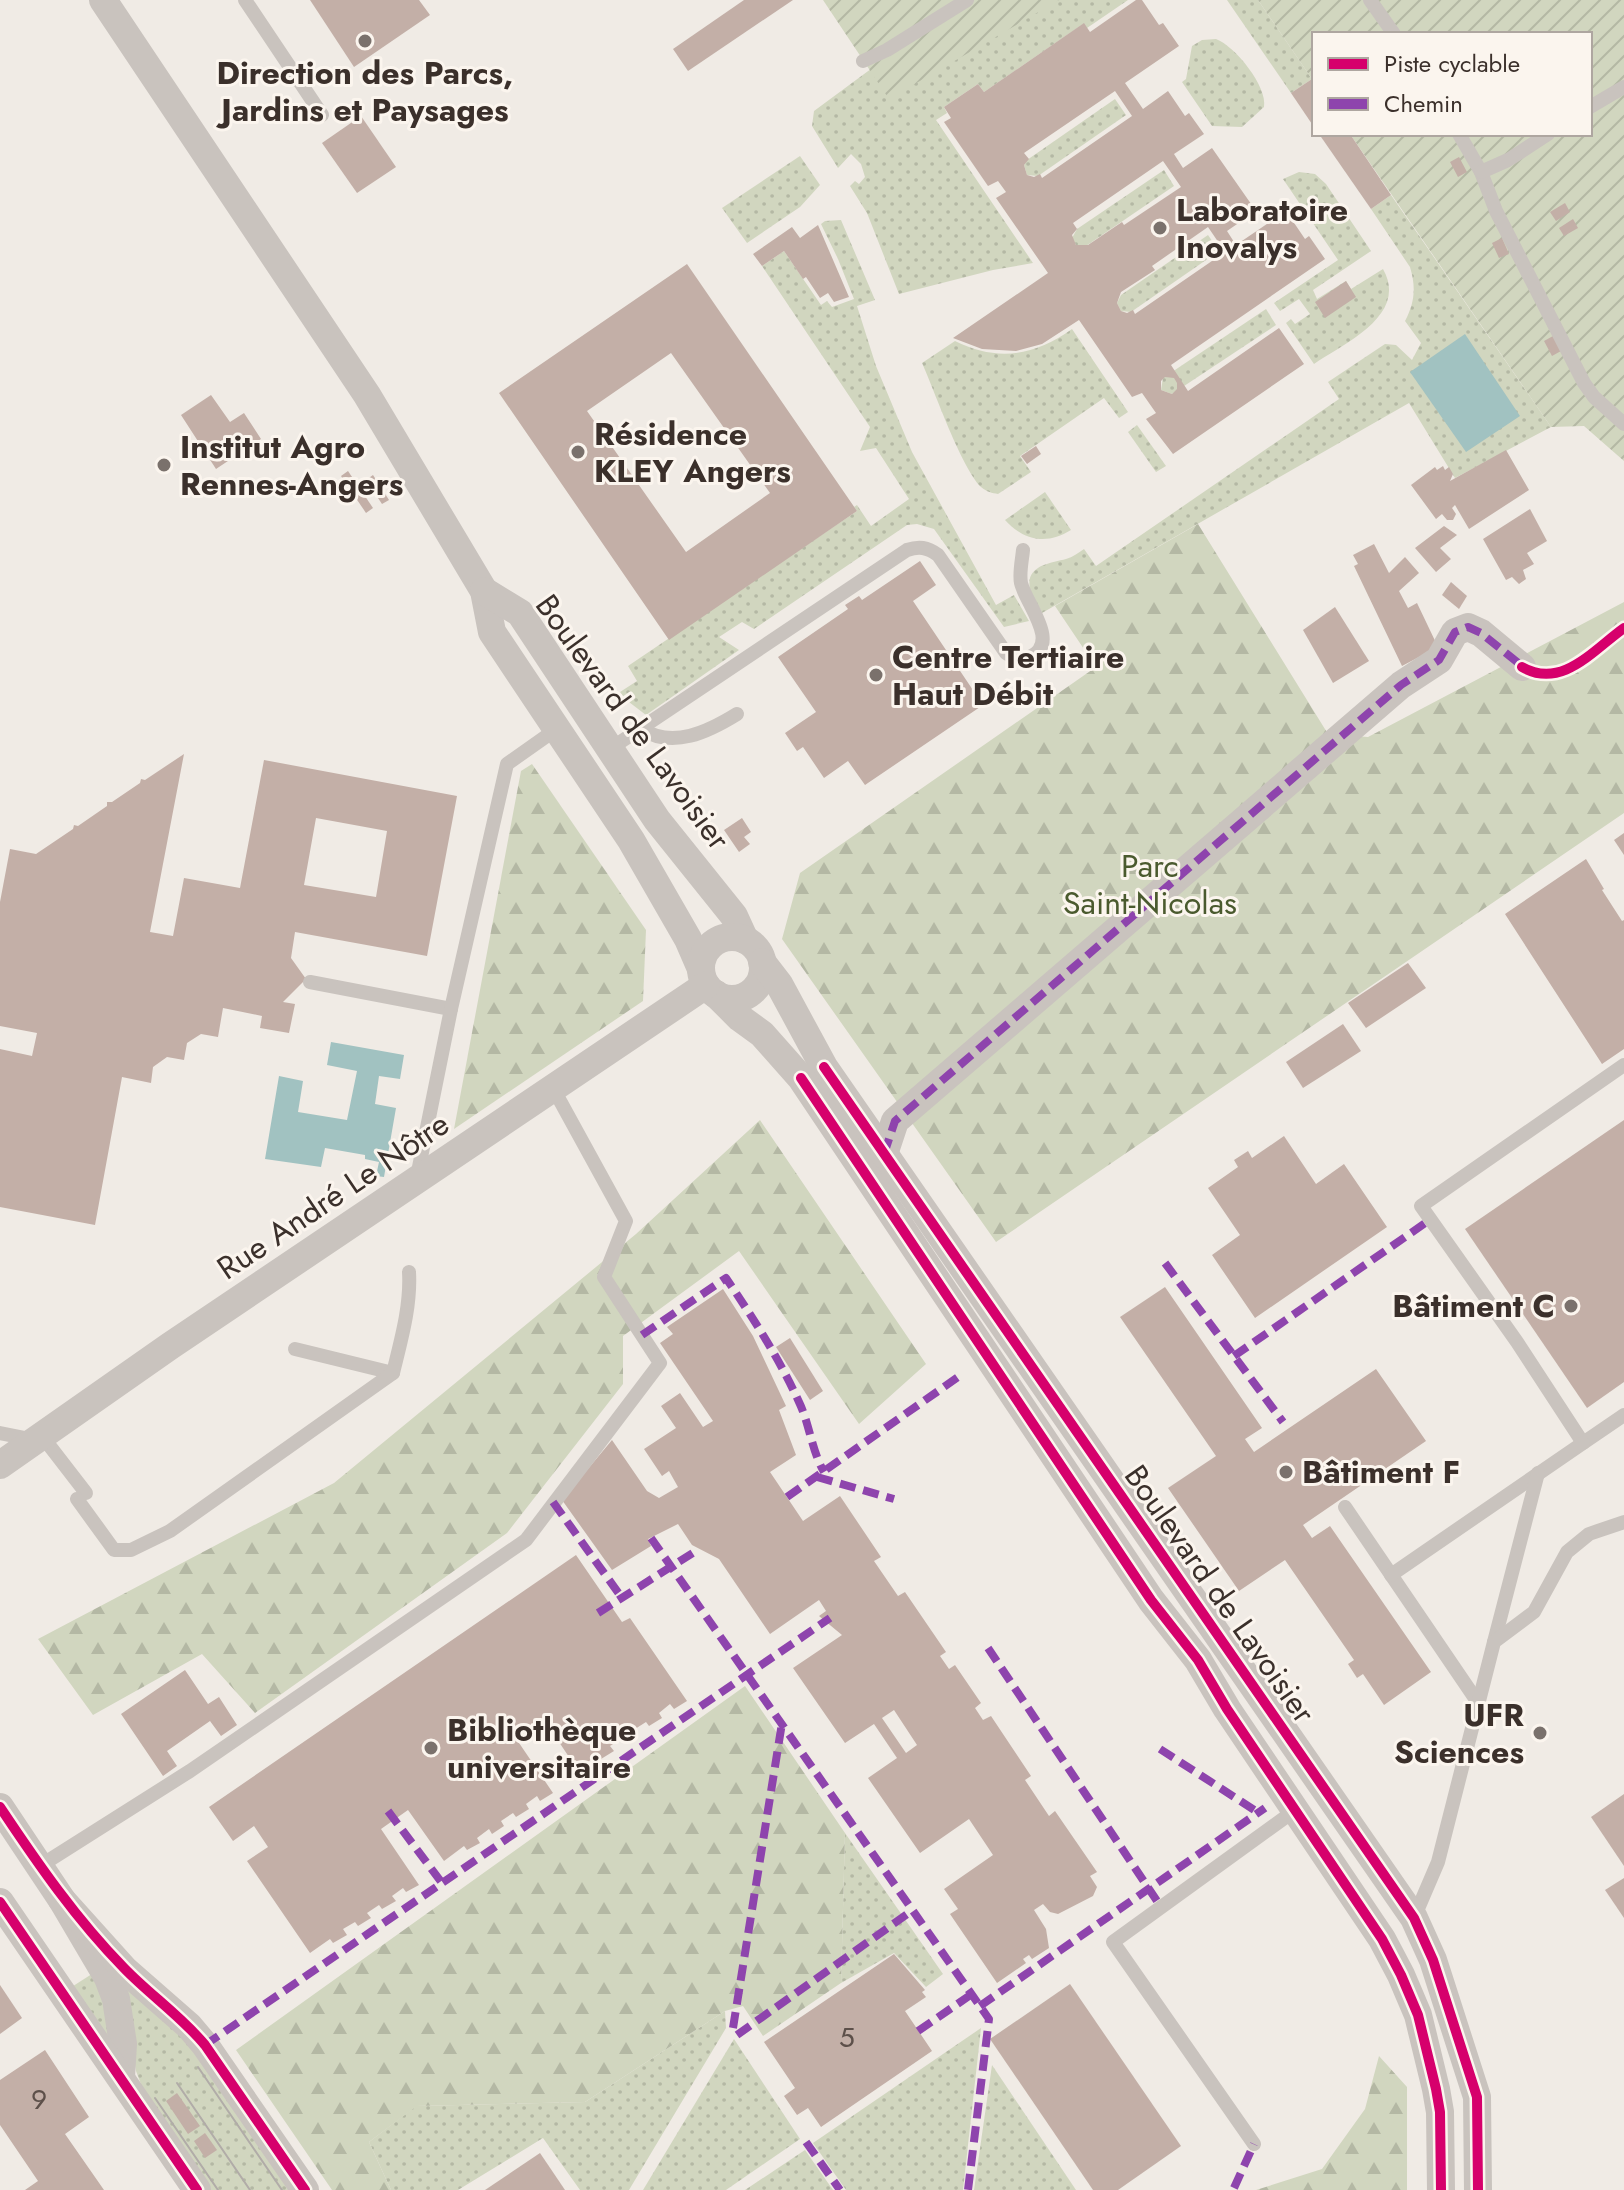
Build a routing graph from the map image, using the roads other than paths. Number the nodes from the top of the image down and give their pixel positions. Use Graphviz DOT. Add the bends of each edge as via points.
graph roads {
  1 [pos="103,0"];
  2 [pos="245,0"];
  3 [pos="967,0"];
  4 [pos="1370,0"];
  5 [pos="1393,32"];
  6 [pos="863,61"];
  7 [pos="1624,87"];
  8 [pos="1592,106"];
  9 [pos="322,115"];
  10 [pos="1460,136"];
  11 [pos="1545,136"];
  12 [pos="1481,172"];
  13 [pos="1624,424"];
  14 [pos="1023,550"];
  15 [pos="484,591"];
  16 [pos="1522,667"];
  17 [pos="737,714"];
  18 [pos="558,728"];
  19 [pos="641,729"];
  20 [pos="610,749"];
  21 [pos="754,951"];
  22 [pos="310,982"];
  23 [pos="707,983"];
  24 [pos="451,1009"];
  25 [pos="1624,1065"];
  26 [pos="553,1088"];
  27 [pos="884,1154"];
  28 [pos="417,1181"];
  29 [pos="409,1272"];
  30 [pos="295,1349"];
  31 [pos="393,1373"];
  32 [pos="1624,1415"];
  33 [pos="0,1433"];
  34 [pos="39,1438"];
  35 [pos="1583,1443"];
  36 [pos="0,1465"];
  37 [pos="1538,1473"];
  38 [pos="1345,1507"];
  39 [pos="1624,1522"];
  40 [pos="1391,1575"];
  41 [pos="1494,1642"];
  42 [pos="1479,1704"];
  43 [pos="0,1807"];
  44 [pos="1294,1811"];
  45 [pos="40,1866"];
  46 [pos="62,1900"];
  47 [pos="0,1902"];
  48 [pos="1414,1918"];
  49 [pos="121,2077"];
  50 [pos="1254,2144"];
  51 [pos="197,2190"];
  52 [pos="305,2190"];
  53 [pos="1441,2190"];
  54 [pos="1478,2190"];
  1 -- 15 [label="street, Boulevard de Lavoisier" via="367,395"];
  2 -- 9 [label="lane"];
  3 -- 6 [label="lane"];
  4 -- 5 [label="lane"];
  7 -- 8 [label="lane"];
  10 -- 12 [label="lane"];
  11 -- 12 [label="lane"];
  12 -- 13 [label="lane" via="1584,383"];
  14 -- 19 [label="lane" via="1020,580 1044,637 1032,656 1019,659 1006,653 938,555 915,548"];
  15 -- 18 [label="street, Boulevard de Lavoisier" via="492,632"];
  15 -- 20 [label="street, Boulevard de Lavoisier" via="520,613"];
  16 -- 27 [label="street" via="1481,633 1468,627 1455,632 1439,660 1401,685 895,1121"];
  17 -- 19 [label="lane" via="683,737 661,738"];
  18 -- 23 [label="street, Boulevard de Lavoisier" via="631,840"];
  18 -- 24 [label="lane" via="507,764"];
  19 -- 20 [label="lane"];
  20 -- 21 [label="street, Boulevard de Lavoisier" via="657,820 734,916"];
  21 -- 23 [label="street" via="727,937 715,942 706,950"];
  21 -- 23 [label="street" via="760,981 746,995 728,999"];
  21 -- 27 [label="street, Boulevard de Lavoisier"];
  22 -- 24 [label="lane"];
  23 -- 26 [label="street, Rue André Le Nôtre"];
  23 -- 44 [label="street, Boulevard de Lavoisier" via="801,1078 1151,1600 1198,1660"];
  24 -- 28 [label="lane"];
  25 -- 35 [label="lane" via="1421,1206"];
  26 -- 28 [label="street, Rue André Le Nôtre"];
  26 -- 45 [label="lane" via="626,1221 604,1277 660,1363 526,1540 190,1771"];
  27 -- 48 [label="street, Boulevard de Lavoisier"];
  28 -- 34 [label="street, Rue André Le Nôtre"];
  29 -- 31 [label="lane"];
  30 -- 31 [label="lane"];
  31 -- 34 [label="lane" via="170,1531 131,1550 114,1550"];
  32 -- 35 [label="lane"];
  33 -- 34 [label="lane"];
  34 -- 36 [label="street, Rue André Le Nôtre"];
  35 -- 37 [label="lane"];
  37 -- 40 [label="lane"];
  37 -- 41 [label="lane"];
  38 -- 40 [label="lane"];
  39 -- 41 [label="lane" via="1589,1534 1567,1552 1534,1612"];
  40 -- 42 [label="lane"];
  41 -- 42 [label="lane"];
  42 -- 48 [label="lane" via="1438,1862"];
  43 -- 45 [label="street"];
  44 -- 50 [label="lane" via="1113,1942"];
  44 -- 53 [label="street, Boulevard de Lavoisier" via="1382,1939 1418,2015 1440,2112"];
  45 -- 46 [label="street"];
  46 -- 49 [label="street" via="116,1999 123,2044"];
  46 -- 52 [label="street" via="125,1970 205,2045"];
  47 -- 49 [label="street"];
  48 -- 54 [label="street, Boulevard de Lavoisier" via="1477,2097"];
  49 -- 51 [label="street"];
}
